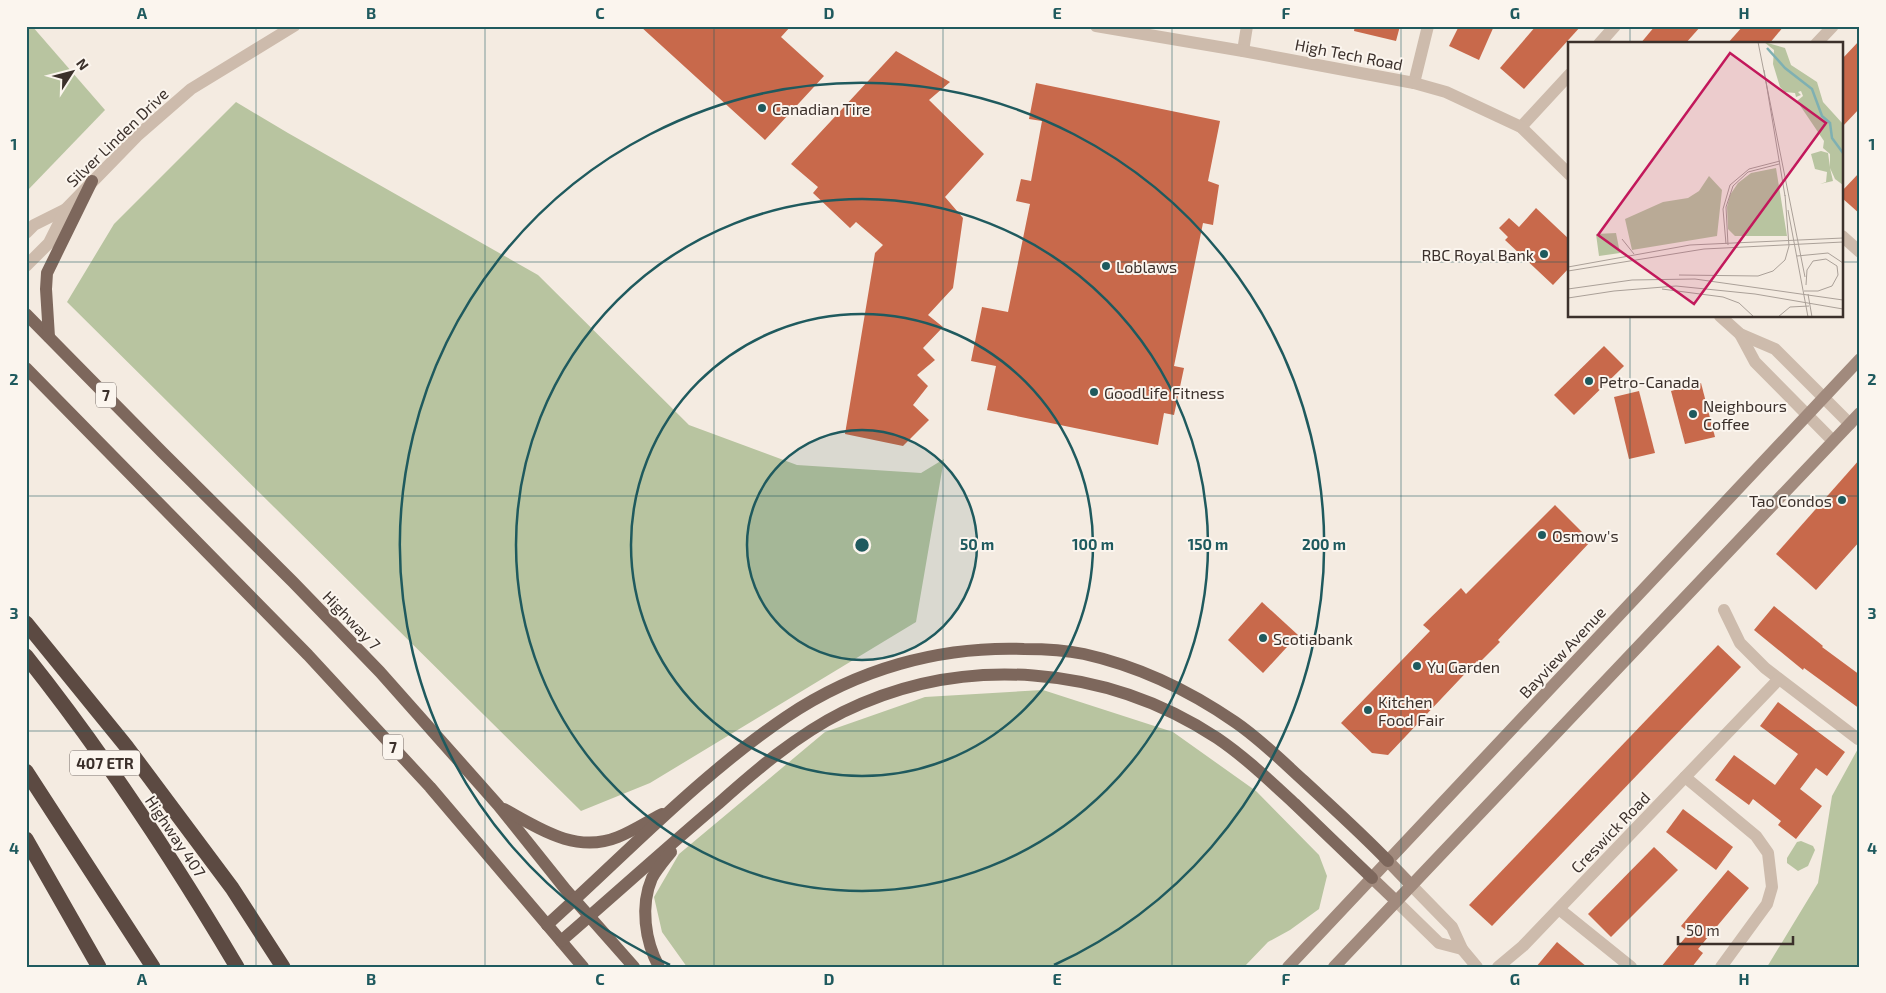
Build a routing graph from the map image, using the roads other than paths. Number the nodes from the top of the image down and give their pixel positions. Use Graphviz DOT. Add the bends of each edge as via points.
graph roads {
  1 [pos="294,26"];
  2 [pos="1096,26"];
  3 [pos="1247,26"];
  4 [pos="1428,26"];
  5 [pos="1616,26"];
  6 [pos="1832,26"];
  7 [pos="1601,42"];
  8 [pos="1818,42"];
  9 [pos="1242,51"];
  10 [pos="1568,76"];
  11 [pos="1414,83"];
  12 [pos="1521,127"];
  13 [pos="1568,174"];
  14 [pos="92,181"];
  15 [pos="66,209"];
  16 [pos="26,233"];
  17 [pos="1844,238"];
  18 [pos="1860,252"];
  19 [pos="26,266"];
  20 [pos="26,314"];
  21 [pos="1722,318"];
  22 [pos="1740,334"];
  23 [pos="49,337"];
  24 [pos="1860,359"];
  25 [pos="26,368"];
  26 [pos="1823,397"];
  27 [pos="1860,413"];
  28 [pos="1807,414"];
  29 [pos="1850,424"];
  30 [pos="1833,440"];
  31 [pos="1724,610"];
  32 [pos="26,622"];
  33 [pos="26,656"];
  34 [pos="1779,679"];
  35 [pos="1858,739"];
  36 [pos="26,770"];
  37 [pos="1685,777"];
  38 [pos="498,805"];
  39 [pos="678,805"];
  40 [pos="693,825"];
  41 [pos="26,839"];
  42 [pos="1388,861"];
  43 [pos="1372,878"];
  44 [pos="1412,885"];
  45 [pos="575,900"];
  46 [pos="1396,901"];
  47 [pos="1559,909"];
  48 [pos="590,916"];
  49 [pos="547,925"];
  50 [pos="561,941"];
  51 [pos="1462,949"];
  52 [pos="99,967"];
  53 [pos="153,967"];
  54 [pos="237,967"];
  55 [pos="283,967"];
  56 [pos="582,967"];
  57 [pos="634,967"];
  58 [pos="659,967"];
  59 [pos="1288,967"];
  60 [pos="1334,967"];
  61 [pos="1476,967"];
  62 [pos="1498,967"];
  63 [pos="1631,967"];
  64 [pos="1721,967"];
  1 -- 14 [label="street, Silver Linden Drive" via="191,90 137,136"];
  2 -- 9 [label="street, High Tech Road"];
  3 -- 9 [label="street"];
  4 -- 11 [label="street"];
  5 -- 7 [label="street"];
  6 -- 8 [label="street"];
  9 -- 11 [label="street, High Tech Road"];
  10 -- 12 [label="street"];
  11 -- 12 [label="street, High Tech Road" via="1446,92"];
  12 -- 13 [label="street, High Tech Road"];
  14 -- 15 [label="street, Silver Linden Drive"];
  14 -- 23 [label="main road" via="48,272"];
  15 -- 16 [label="street, Silver Linden Drive" via="34,225"];
  15 -- 19 [label="street, Silver Linden Drive" via="49,243"];
  17 -- 18 [label="street"];
  20 -- 23 [label="main road, Highway 7 / 7"];
  21 -- 22 [label="street"];
  22 -- 26 [label="street" via="1775,349"];
  22 -- 28 [label="street" via="1755,362"];
  23 -- 38 [label="main road, Highway 7 / 7" via="380,672"];
  24 -- 26 [label="main road, Bayview Avenue"];
  25 -- 49 [label="main road, 7" via="308,655 430,787"];
  26 -- 28 [label="main road, Bayview Avenue"];
  26 -- 29 [label="street"];
  27 -- 29 [label="main road"];
  28 -- 30 [label="street"];
  28 -- 42 [label="main road, Bayview Avenue"];
  29 -- 30 [label="main road"];
  30 -- 44 [label="main road"];
  31 -- 34 [label="street" via="1740,643"];
  32 -- 55 [label="highway" via="126,746 232,888"];
  33 -- 54 [label="highway, Highway 407 / 407 ETR" via="62,701 181,874"];
  34 -- 35 [label="street"];
  34 -- 37 [label="street, Creswick Road"];
  36 -- 53 [label="highway"];
  37 -- 47 [label="street, Creswick Road"];
  37 -- 64 [label="street" via="1756,836 1768,853 1772,887 1767,904"];
  38 -- 39 [label="main road" via="550,834 582,844 618,837"];
  38 -- 45 [label="main road, Highway 7 / 7"];
  39 -- 42 [label="main road" via="748,745 789,716 827,692 866,675 902,662 950,651 1042,649 1083,654 1117,663 1161,680 1236,722 1288,766"];
  39 -- 45 [label="main road"];
  40 -- 43 [label="main road" via="790,745 843,712 891,693 939,680 998,674 1052,676 1106,687 1163,707 1218,739 1268,779"];
  40 -- 48 [label="main road"];
  40 -- 58 [label="main road" via="661,864 648,892 646,928"];
  41 -- 52 [label="highway"];
  42 -- 43 [label="main road, Bayview Avenue"];
  42 -- 44 [label="main road"];
  43 -- 46 [label="main road"];
  43 -- 59 [label="main road, Bayview Avenue"];
  44 -- 46 [label="main road"];
  44 -- 51 [label="street" via="1452,927"];
  45 -- 48 [label="main road, Highway 7 / 7"];
  45 -- 49 [label="main road"];
  46 -- 51 [label="street" via="1439,943"];
  46 -- 60 [label="main road"];
  47 -- 62 [label="street, Creswick Road" via="1524,946"];
  47 -- 63 [label="street"];
  48 -- 50 [label="main road"];
  48 -- 57 [label="main road, Highway 7 / 7"];
  49 -- 50 [label="main road, 7"];
  50 -- 56 [label="main road, 7"];
  51 -- 61 [label="street"];
}
